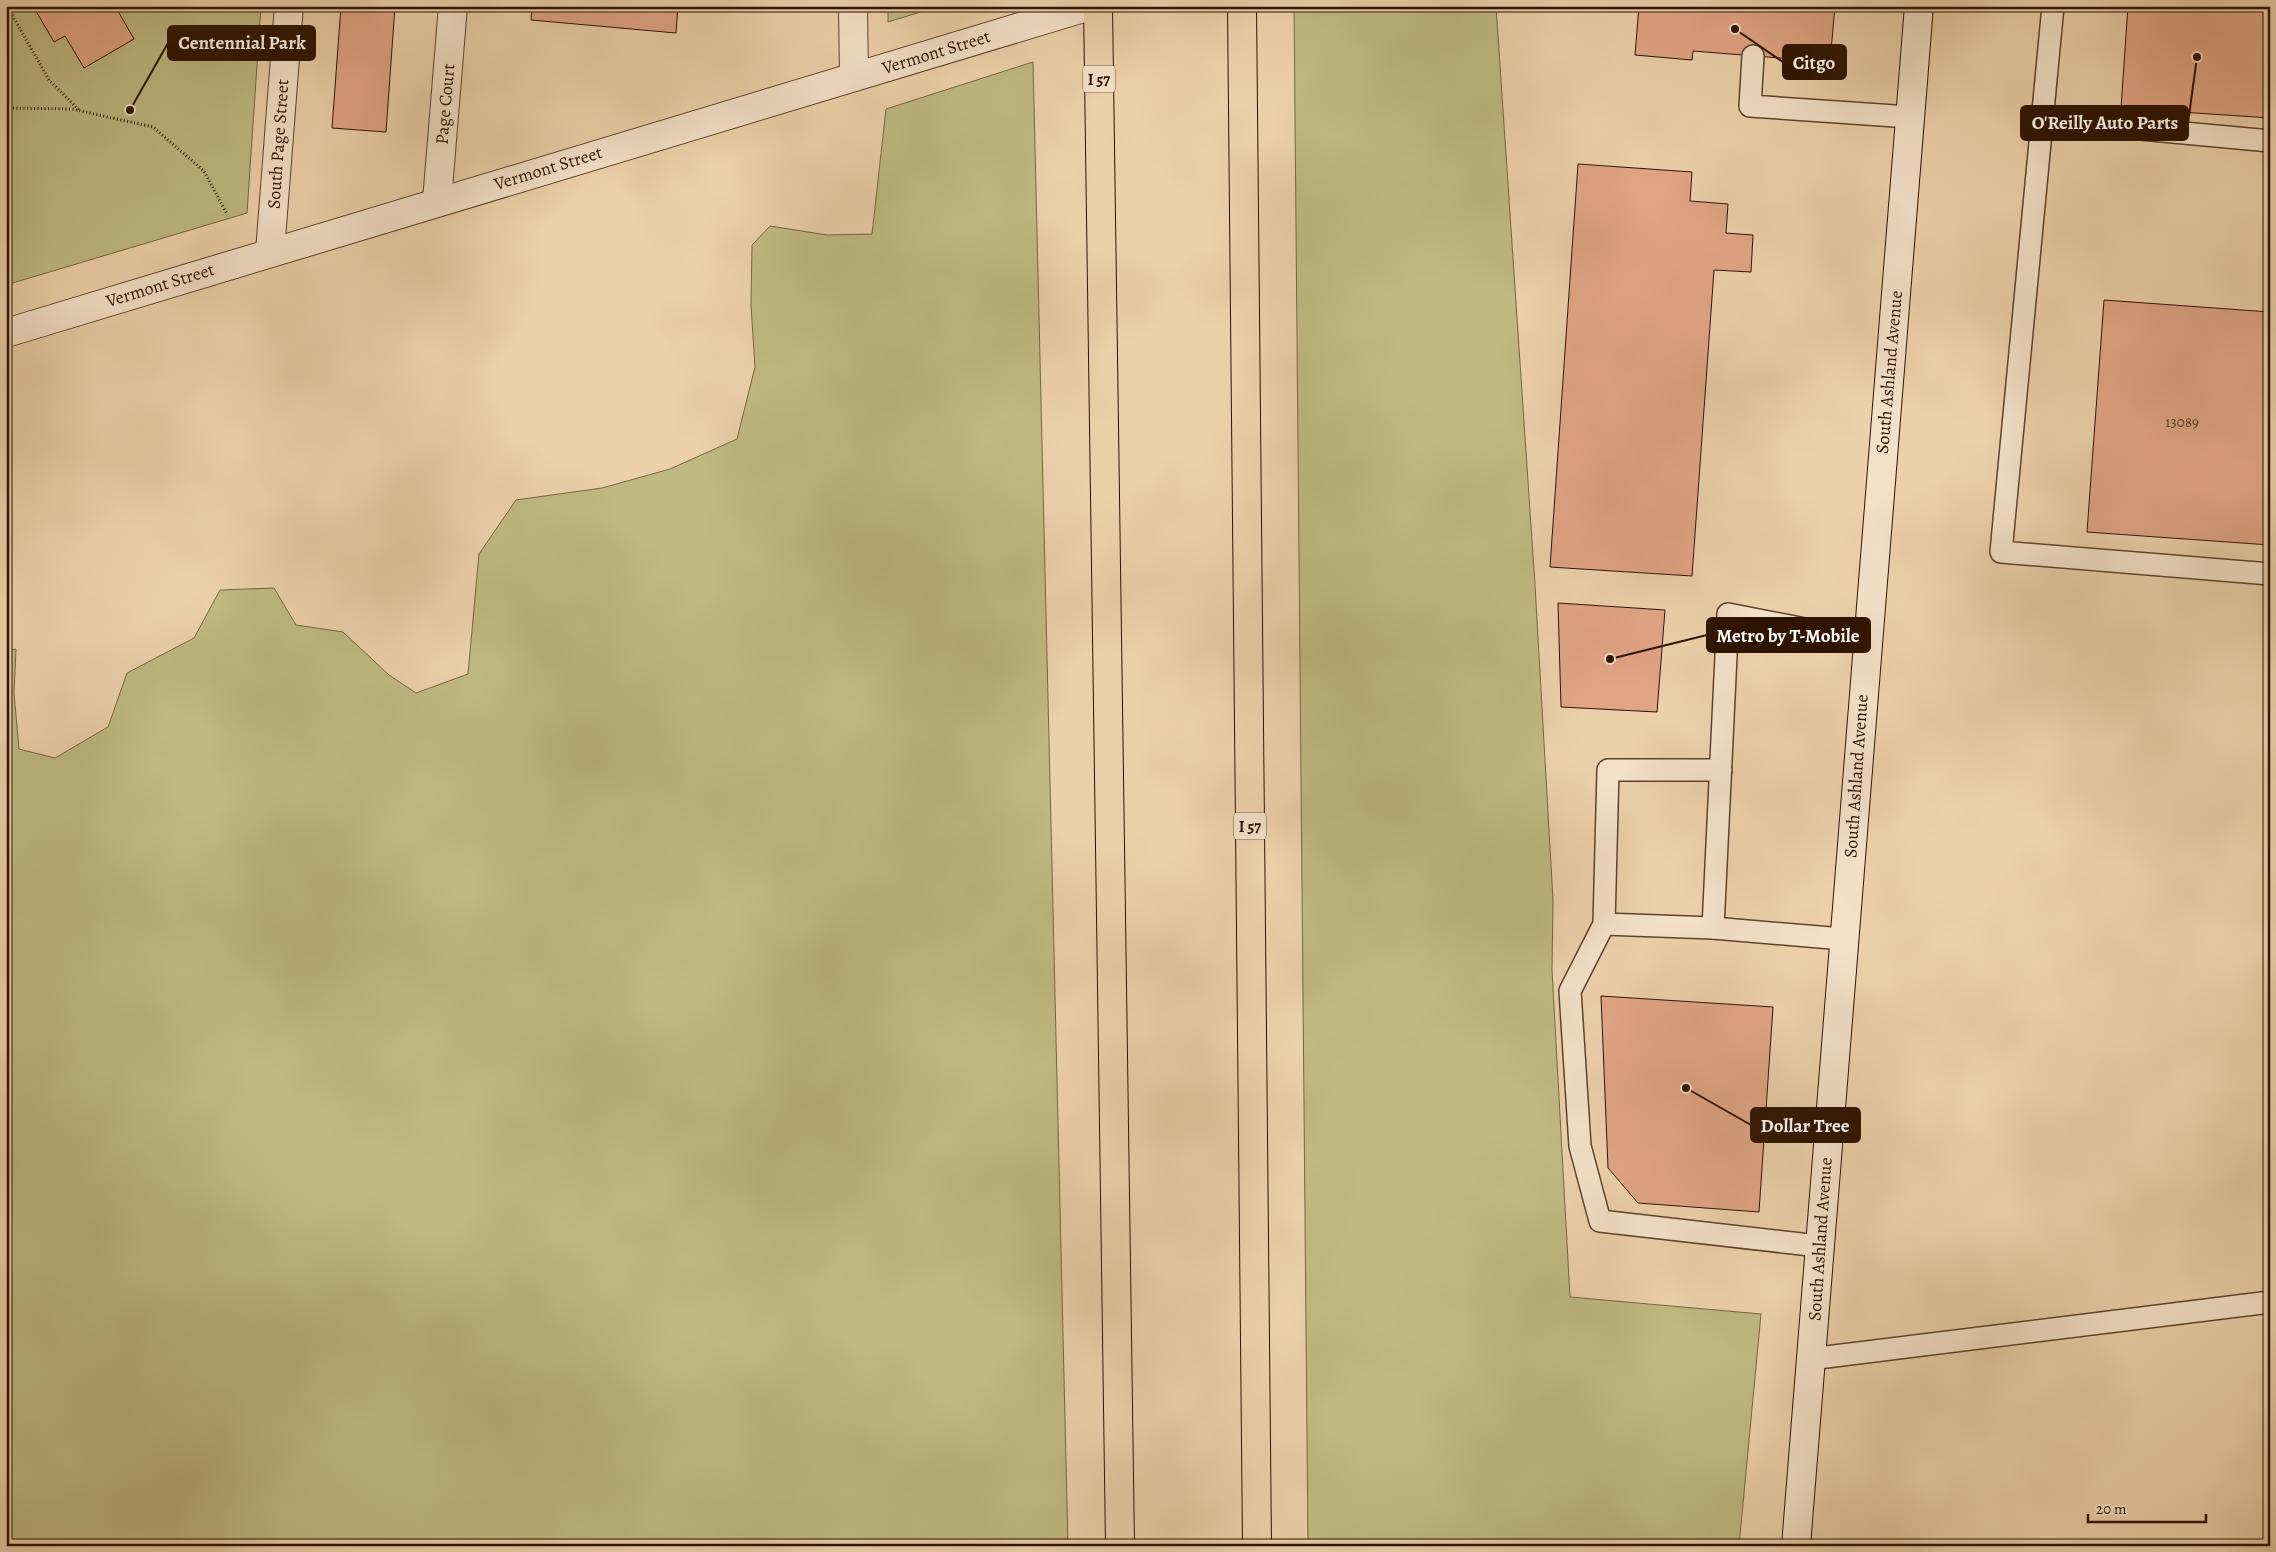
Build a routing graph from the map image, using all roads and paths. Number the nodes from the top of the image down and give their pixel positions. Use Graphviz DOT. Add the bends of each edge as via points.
graph roads {
  1 [pos="6,6"];
  2 [pos="288,6"];
  3 [pos="454,6"];
  4 [pos="853,6"];
  5 [pos="1090,6"];
  6 [pos="1098,6"];
  7 [pos="1242,6"];
  8 [pos="1918,6"];
  9 [pos="2053,6"];
  10 [pos="1753,56"];
  11 [pos="854,77"];
  12 [pos="6,108"];
  13 [pos="81,111"];
  14 [pos="1910,117"];
  15 [pos="2044,120"];
  16 [pos="2270,141"];
  17 [pos="437,201"];
  18 [pos="227,214"];
  19 [pos="270,252"];
  20 [pos="6,333"];
  21 [pos="2270,574"];
  22 [pos="1866,641"];
  23 [pos="1721,770"];
  24 [pos="1604,924"];
  25 [pos="1713,928"];
  26 [pos="1843,939"];
  27 [pos="1819,1246"];
  28 [pos="2270,1302"];
  29 [pos="1810,1359"];
  30 [pos="1120,1546"];
  31 [pos="1257,1546"];
  32 [pos="1796,1546"];
  1 -- 13 [label="path" via="49,80"];
  2 -- 19 [label="street, South Page Street"];
  3 -- 17 [label="street, Page Court"];
  4 -- 11 [label="street"];
  5 -- 11 [label="street, Vermont Street"];
  6 -- 30 [label="highway, I 57"];
  7 -- 31 [label="highway, I 57"];
  8 -- 14 [label="street, South Ashland Avenue"];
  9 -- 15 [label="lane"];
  10 -- 14 [label="lane" via="1750,106"];
  11 -- 17 [label="street, Vermont Street"];
  12 -- 13 [label="path"];
  13 -- 18 [label="path" via="152,127 204,171"];
  14 -- 22 [label="street, South Ashland Avenue"];
  15 -- 16 [label="lane"];
  15 -- 21 [label="lane" via="2001,552"];
  17 -- 19 [label="street, Vermont Street"];
  19 -- 20 [label="street, Vermont Street"];
  22 -- 23 [label="lane" via="1728,614"];
  22 -- 26 [label="street, South Ashland Avenue"];
  23 -- 24 [label="lane" via="1608,770"];
  23 -- 25 [label="lane"];
  24 -- 25 [label="lane"];
  24 -- 27 [label="lane" via="1570,991 1580,1146 1600,1221"];
  25 -- 26 [label="lane"];
  26 -- 27 [label="street, South Ashland Avenue"];
  27 -- 29 [label="street, South Ashland Avenue"];
  28 -- 29 [label="lane"];
  29 -- 32 [label="street, South Ashland Avenue"];
}
